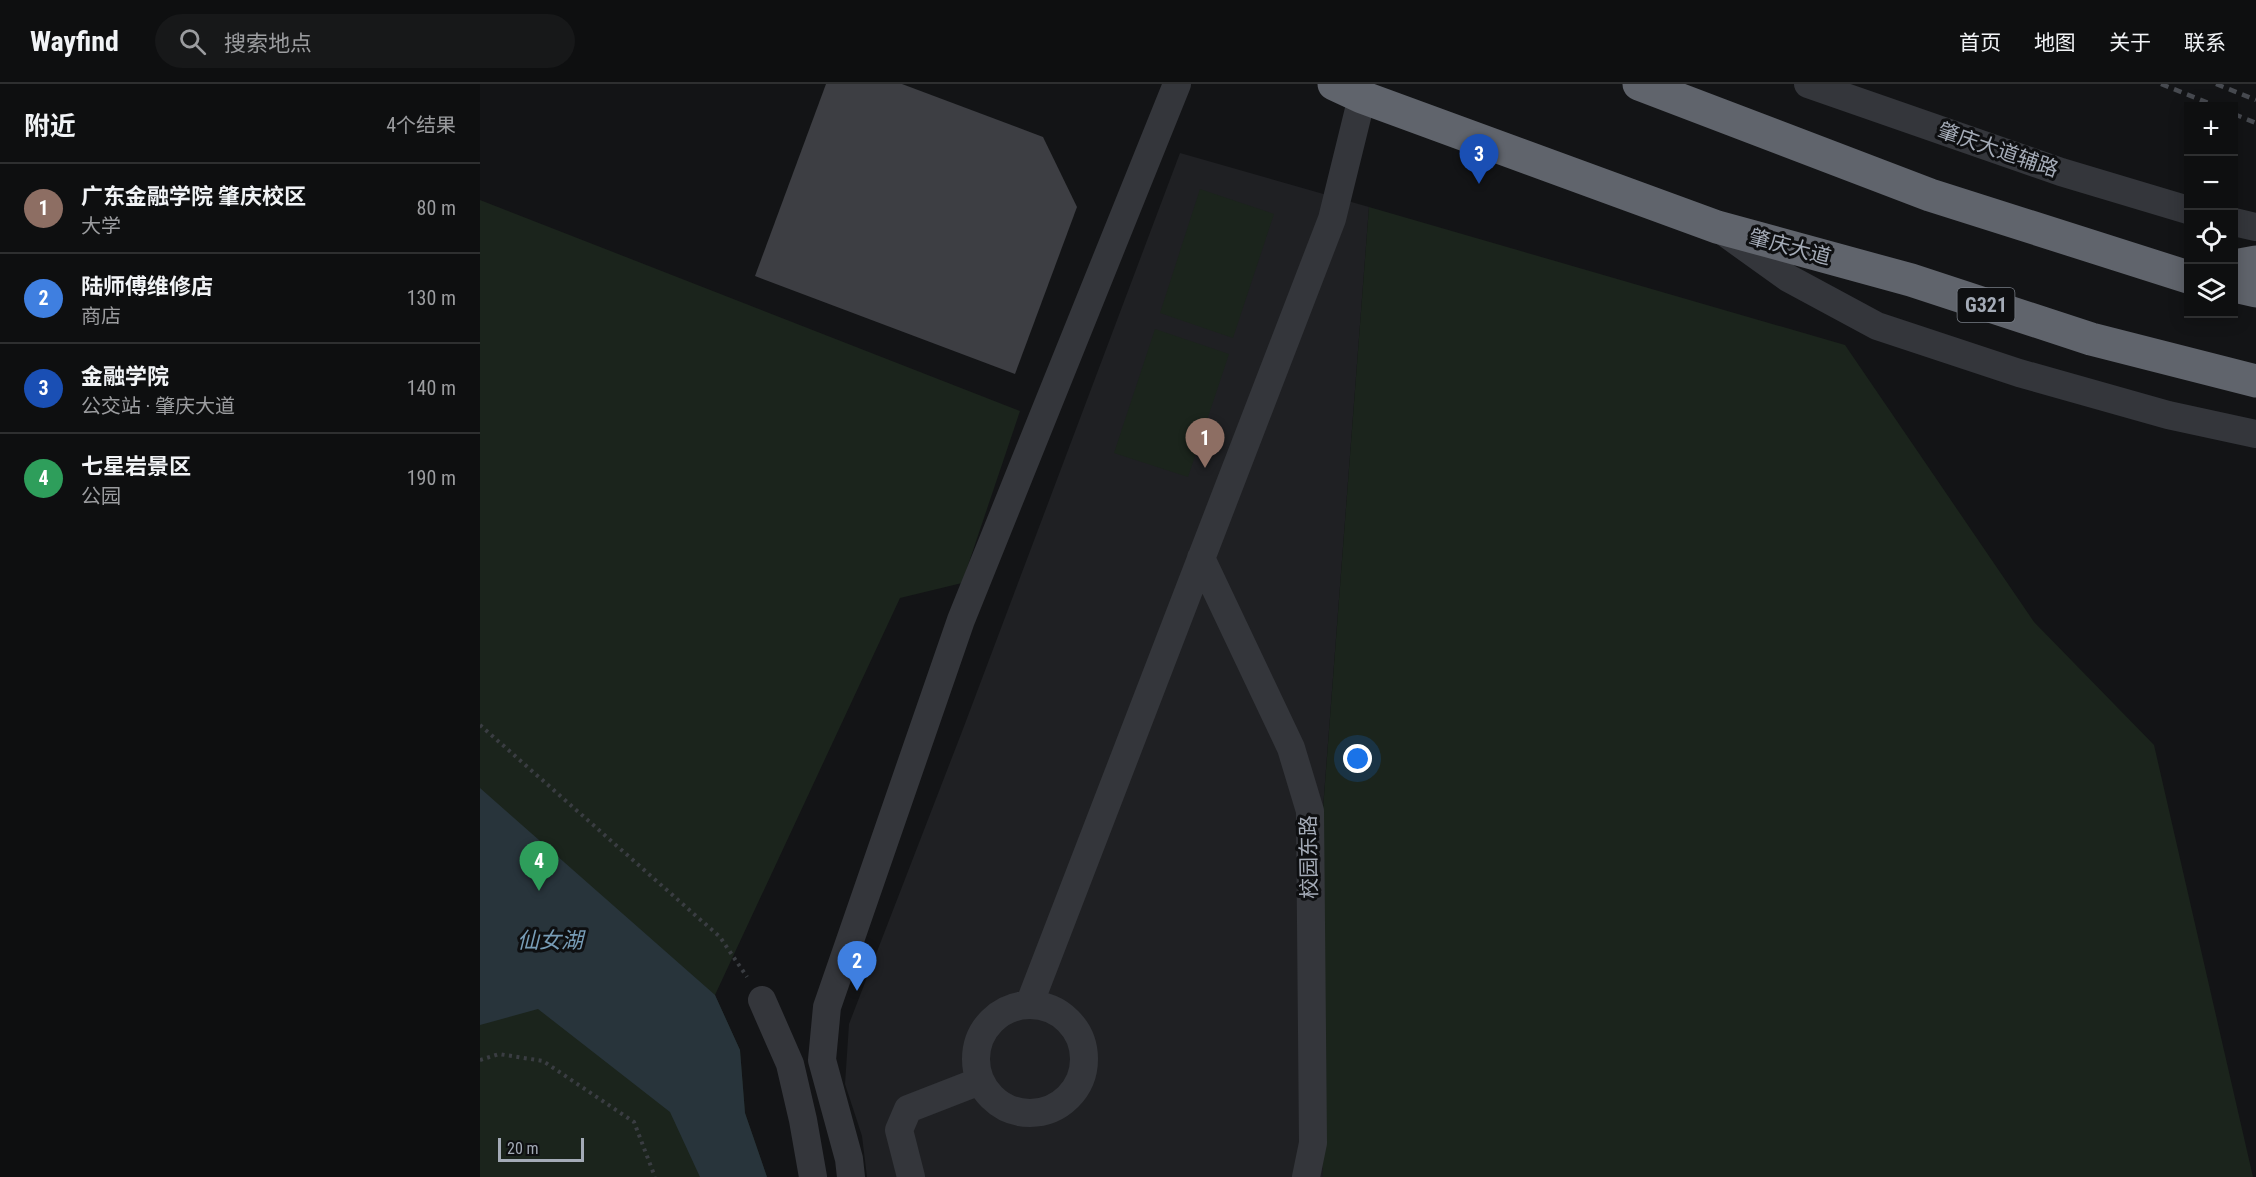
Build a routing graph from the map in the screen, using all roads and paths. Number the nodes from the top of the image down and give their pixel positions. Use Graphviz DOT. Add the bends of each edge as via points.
graph roads {
  1 [pos="1177,84"];
  2 [pos="1639,84"];
  3 [pos="1808,84"];
  4 [pos="1348,90"];
  5 [pos="1675,92"];
  6 [pos="2184,209"];
  7 [pos="2238,223"];
  8 [pos="1717,227"];
  9 [pos="2256,227"];
  10 [pos="2256,262"];
  11 [pos="2238,265"];
  12 [pos="2184,275"];
  13 [pos="2238,287"];
  14 [pos="2256,291"];
  15 [pos="2256,381"];
  16 [pos="2256,434"];
  17 [pos="1201,558"];
  18 [pos="480,725"];
  19 [pos="762,1000"];
  20 [pos="1029,1005"];
  21 [pos="480,1060"];
  22 [pos="980,1081"];
  23 [pos="655,1177"];
  24 [pos="813,1177"];
  25 [pos="851,1177"];
  26 [pos="911,1177"];
  27 [pos="1306,1177"];
  1 -- 25 [label="street" via="962,620 827,1007 822,1060"];
  2 -- 5 [label="highway"];
  3 -- 6 [label="street, 肇庆大道辅路" via="2061,172"];
  4 -- 8 [label="highway, 肇庆大道 / G321"];
  4 -- 17 [label="street" via="1332,219"];
  5 -- 12 [label="highway" via="1930,195"];
  7 -- 9 [label="street"];
  8 -- 15 [label="highway, 肇庆大道 / G321" via="1911,280 2091,339"];
  8 -- 16 [label="street" via="1788,278 1877,326 2019,373"];
  10 -- 11 [label="highway"];
  13 -- 14 [label="highway"];
  17 -- 20 [label="street"];
  17 -- 27 [label="street, 校园东路" via="1290,748 1310,811 1313,1143"];
  18 -- 19 [label="path" via="720,937"];
  19 -- 24 [label="street" via="790,1064"];
  20 -- 22 [label="street" via="996,1016 984,1030 977,1046"];
  20 -- 22 [label="street" via="1047,1007 1076,1029 1085,1064 1071,1096 1056,1108 1021,1113 1004,1107"];
  21 -- 23 [label="path" via="499,1054 543,1061 634,1122"];
  22 -- 26 [label="street" via="908,1109 899,1130"];
}
